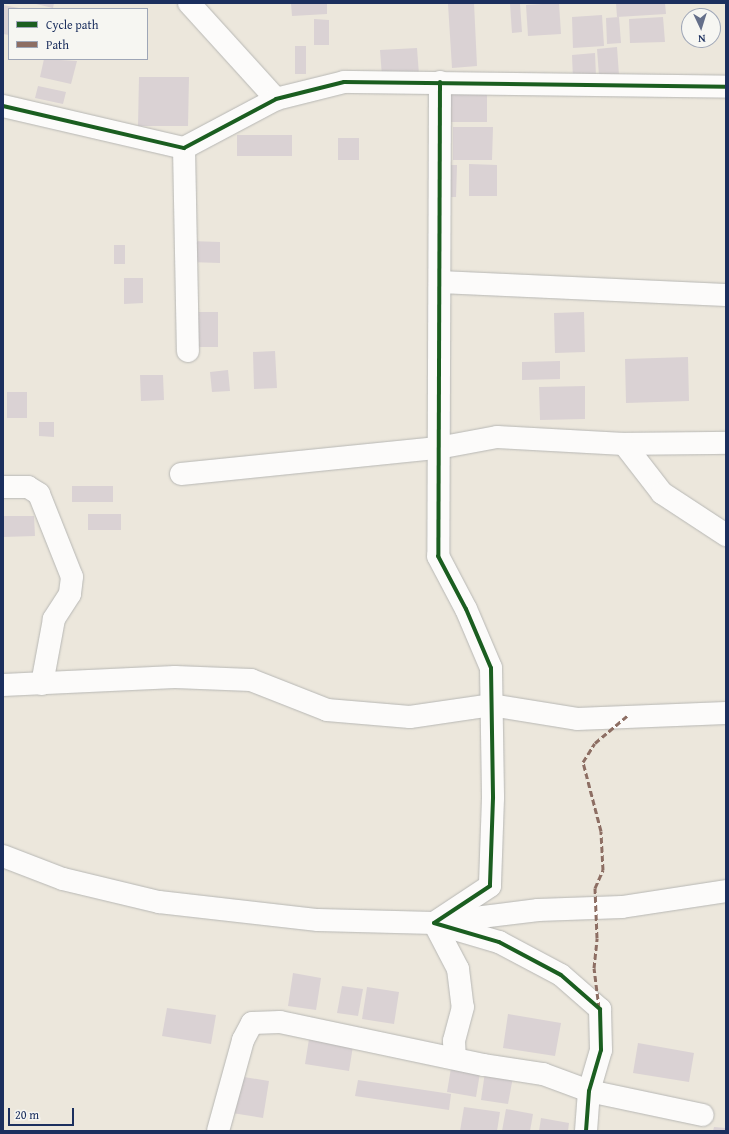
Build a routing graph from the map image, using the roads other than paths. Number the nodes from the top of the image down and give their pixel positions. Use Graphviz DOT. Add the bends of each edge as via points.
graph roads {
  1 [pos="189,3"];
  2 [pos="440,82"];
  3 [pos="726,87"];
  4 [pos="276,99"];
  5 [pos="3,106"];
  6 [pos="184,148"];
  7 [pos="440,282"];
  8 [pos="726,295"];
  9 [pos="188,351"];
  10 [pos="726,443"];
  11 [pos="624,444"];
  12 [pos="438,448"];
  13 [pos="181,474"];
  14 [pos="3,487"];
  15 [pos="726,535"];
  16 [pos="42,684"];
  17 [pos="3,686"];
  18 [pos="491,705"];
  19 [pos="726,713"];
  20 [pos="3,856"];
  21 [pos="726,891"];
  22 [pos="434,923"];
  23 [pos="455,1058"];
  24 [pos="588,1091"];
  25 [pos="703,1115"];
  26 [pos="218,1131"];
  27 [pos="586,1131"];
  1 -- 4 [label="street"];
  2 -- 3 [label="street"];
  2 -- 4 [label="street" via="344,82"];
  2 -- 7 [label="street"];
  4 -- 6 [label="street"];
  5 -- 6 [label="street"];
  6 -- 9 [label="street"];
  7 -- 8 [label="street"];
  7 -- 12 [label="street"];
  10 -- 11 [label="street"];
  11 -- 12 [label="street" via="497,437"];
  11 -- 15 [label="street" via="662,493"];
  12 -- 13 [label="street"];
  12 -- 18 [label="street" via="438,556 466,609 492,668"];
  14 -- 16 [label="street" via="28,487 40,494 72,578 70,594 54,619"];
  16 -- 17 [label="street"];
  16 -- 18 [label="street" via="176,678 251,680 327,710 410,716"];
  18 -- 19 [label="street" via="578,719"];
  18 -- 22 [label="street" via="493,798 490,886"];
  20 -- 22 [label="street" via="62,879 159,902 318,920"];
  21 -- 22 [label="street" via="622,907 538,910"];
  22 -- 23 [label="street" via="458,969 463,1007 454,1040"];
  22 -- 24 [label="street" via="499,942 561,975 600,1009 601,1050"];
  23 -- 24 [label="street" via="543,1074"];
  23 -- 26 [label="street" via="280,1022 252,1023 243,1040"];
  24 -- 25 [label="street"];
  24 -- 27 [label="street"];
}
